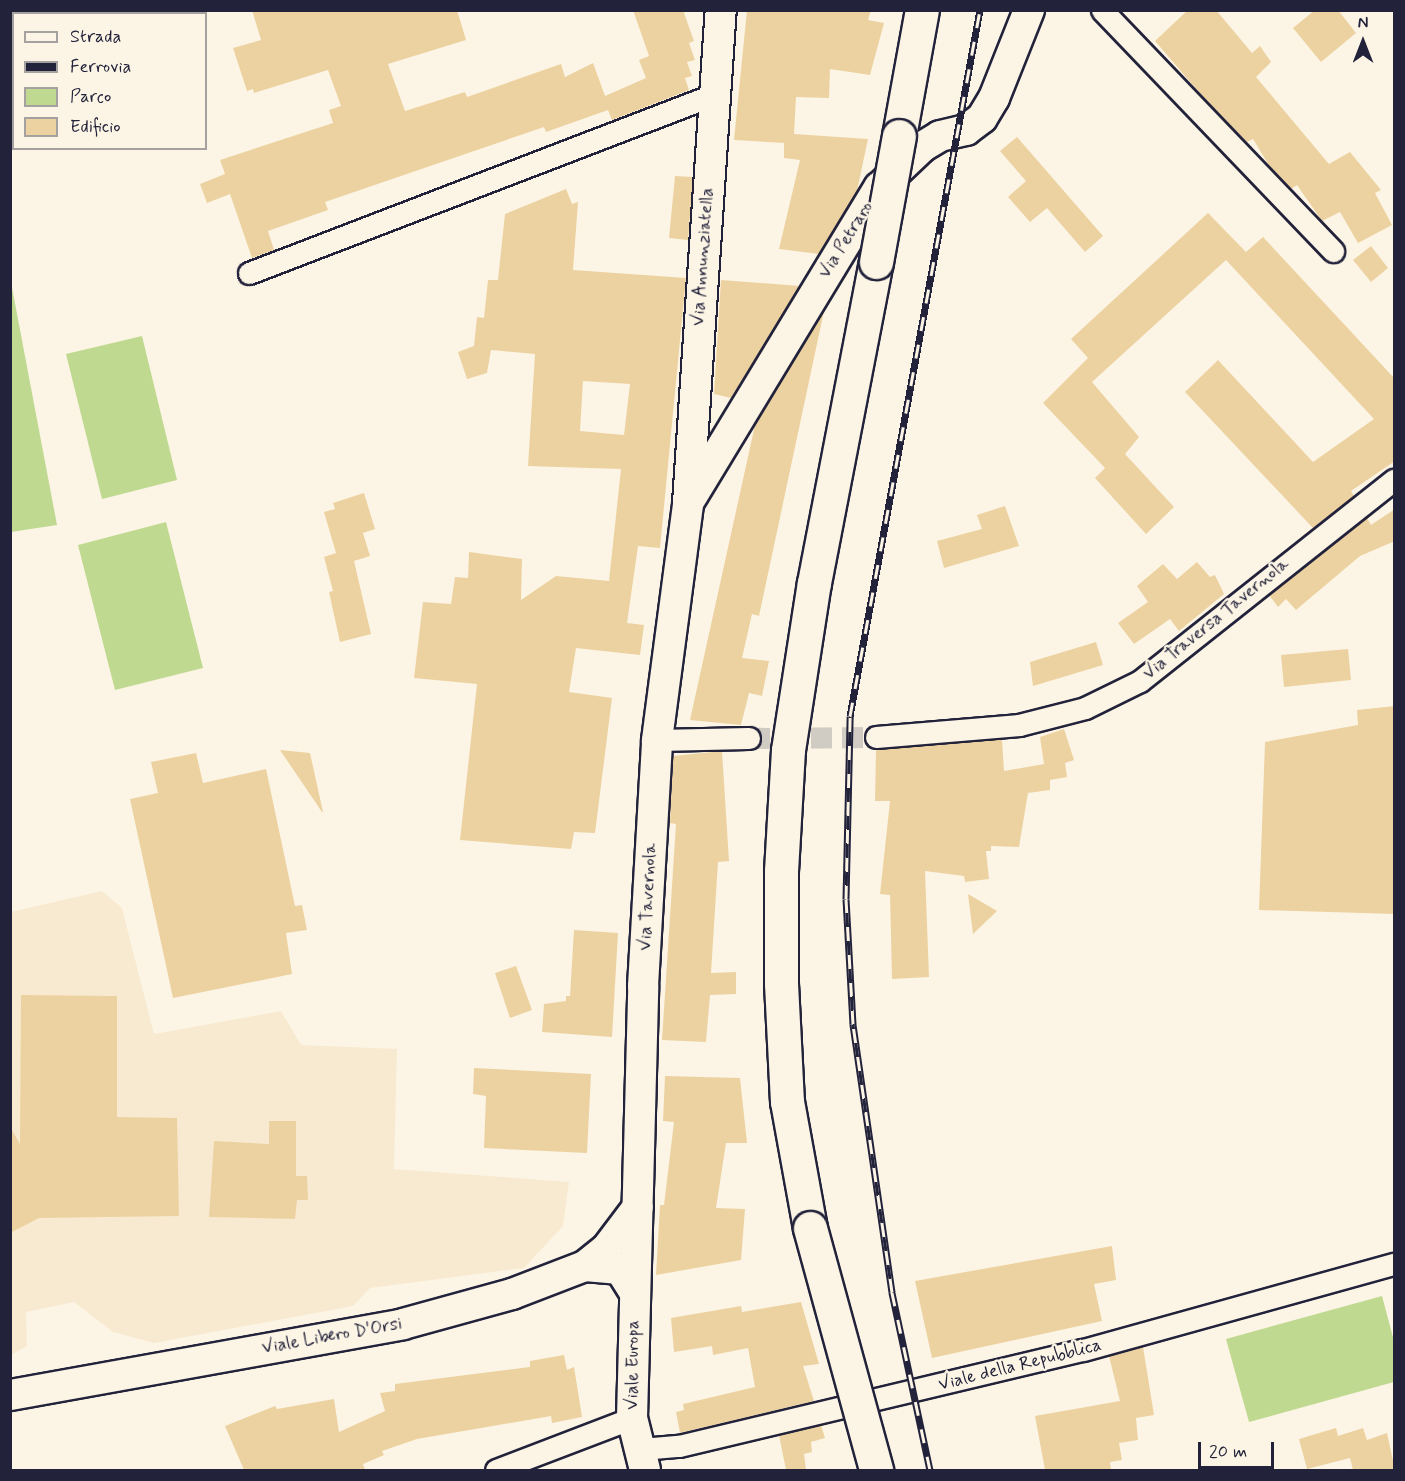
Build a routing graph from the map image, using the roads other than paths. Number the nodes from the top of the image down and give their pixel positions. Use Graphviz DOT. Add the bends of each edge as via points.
graph roads {
  1 [pos="721,10"];
  2 [pos="922,10"];
  3 [pos="1029,10"];
  4 [pos="1102,10"];
  5 [pos="713,95"];
  6 [pos="1333,250"];
  7 [pos="249,273"];
  8 [pos="1395,480"];
  9 [pos="688,503"];
  10 [pos="876,737"];
  11 [pos="749,738"];
  12 [pos="657,740"];
  13 [pos="638,1207"];
  14 [pos="1395,1264"];
  15 [pos="585,1266"];
  16 [pos="635,1293"];
  17 [pos="10,1395"];
  18 [pos="632,1418"];
  19 [pos="636,1463"];
  20 [pos="496,1470"];
  21 [pos="876,1470"];
  1 -- 5 [label="main road, Via Annunziatella"];
  2 -- 21 [label="highway, bridge" via="814,584 788,750 781,871 787,1102 810,1228"];
  3 -- 9 [label="main road, Via Petraro" via="994,98 982,118 966,130 940,136 922,147 879,188"];
  4 -- 6 [label="street"];
  5 -- 7 [label="street"];
  5 -- 9 [label="main road, Via Annunziatella"];
  8 -- 10 [label="street, Via Traversa Tavernola" via="1140,681 1094,704 1019,725"];
  9 -- 12 [label="main road, Via Tavernola"];
  11 -- 12 [label="street"];
  12 -- 13 [label="main road, Via Tavernola" via="643,986"];
  13 -- 15 [label="main road" via="608,1248"];
  13 -- 16 [label="main road, Via Tavernola"];
  14 -- 19 [label="street, Viale della Repubblica" via="1083,1350 679,1446"];
  15 -- 16 [label="main road, Viale Libero D'Orsi" via="620,1269"];
  15 -- 17 [label="main road, Viale Libero D'Orsi" via="512,1294 403,1324"];
  16 -- 18 [label="main road, Viale Europa"];
  18 -- 19 [label="main road"];
  18 -- 20 [label="street"];
}
